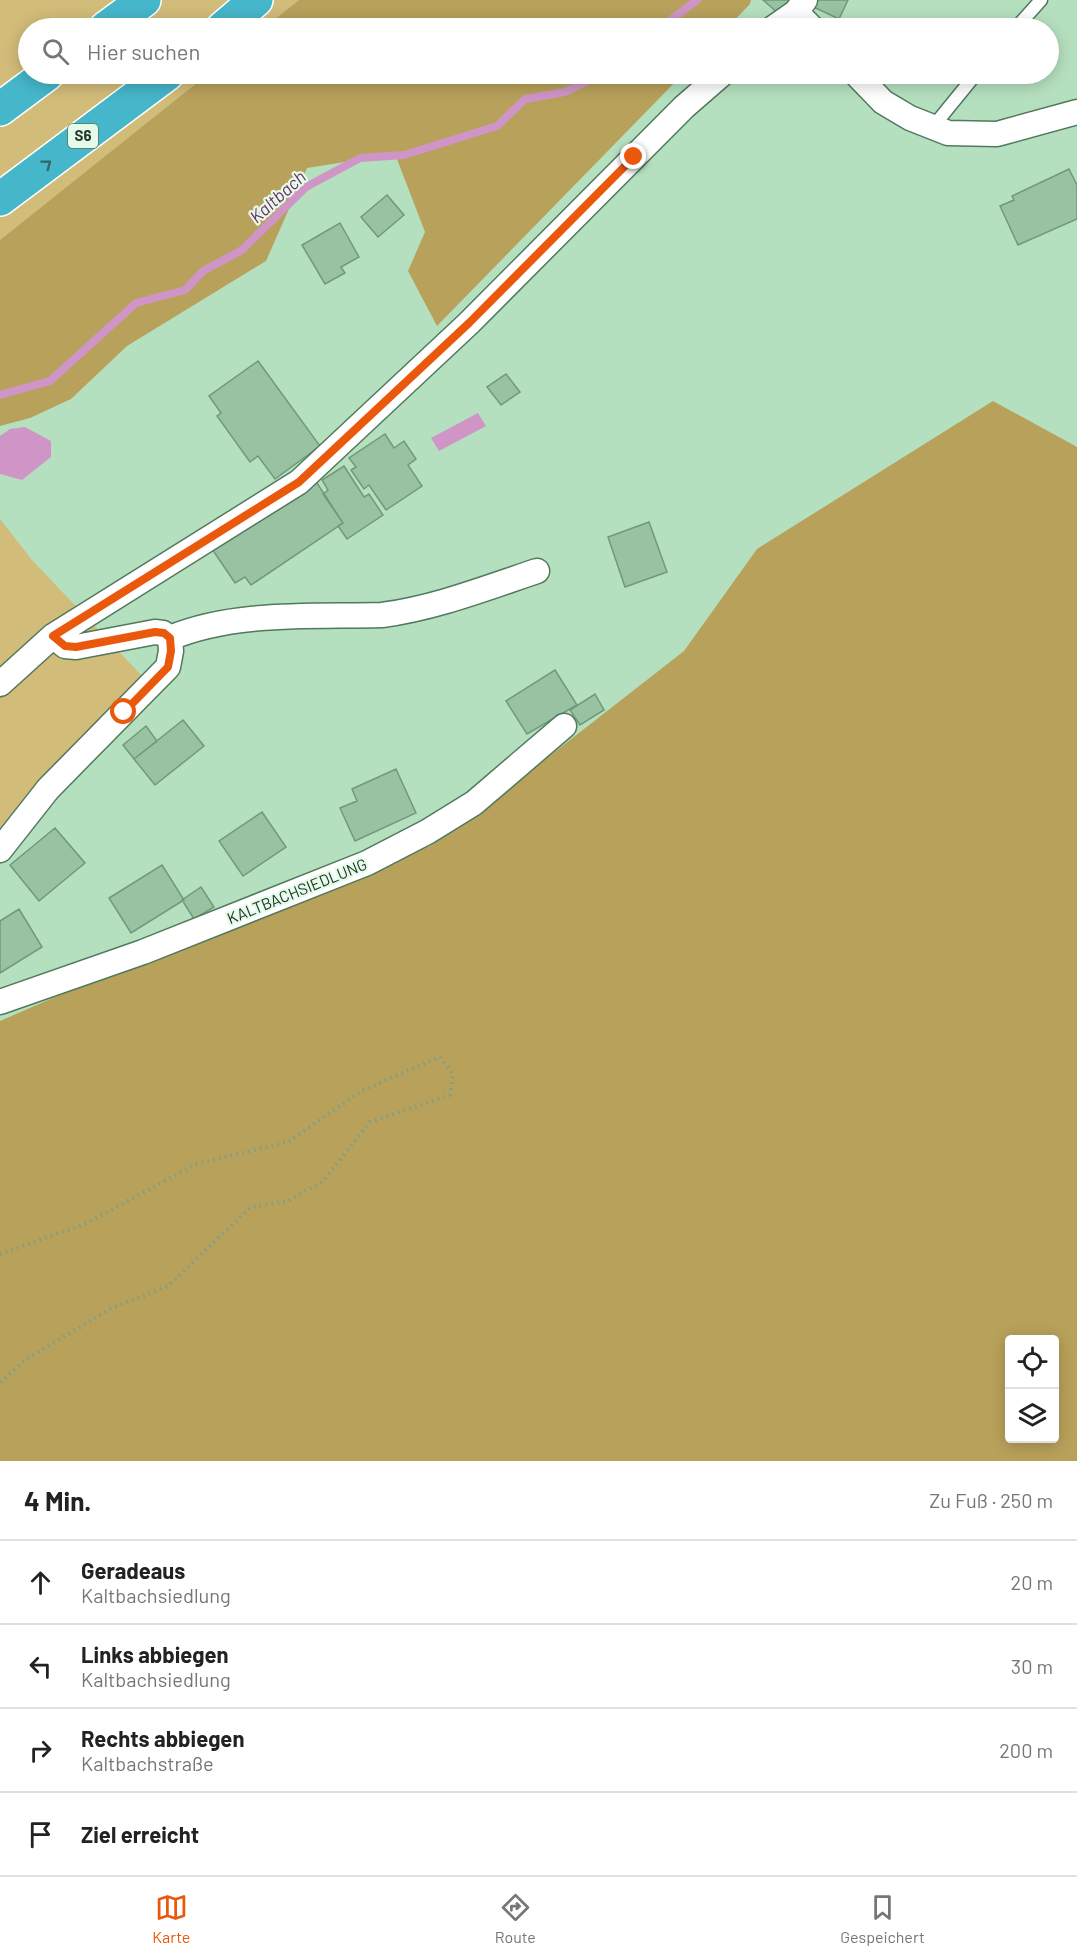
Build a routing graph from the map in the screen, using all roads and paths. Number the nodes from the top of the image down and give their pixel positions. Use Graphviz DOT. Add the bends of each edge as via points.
graph roads {
  1 [pos="144,0"];
  2 [pos="256,0"];
  3 [pos="1041,0"];
  4 [pos="120,18"];
  5 [pos="235,18"];
  6 [pos="1025,18"];
  7 [pos="33,84"];
  8 [pos="154,84"];
  9 [pos="710,84"];
  10 [pos="866,84"];
  11 [pos="968,84"];
  12 [pos="0,109"];
  13 [pos="1077,112"];
  14 [pos="932,128"];
  15 [pos="0,199"];
  16 [pos="537,571"];
  17 [pos="53,636"];
  18 [pos="170,638"];
  19 [pos="0,684"];
  20 [pos="564,726"];
  21 [pos="0,850"];
  22 [pos="0,1002"];
  23 [pos="0,1254"];
  24 [pos="0,1383"];
  1 -- 4 [label="highway"];
  2 -- 5 [label="highway"];
  3 -- 6 [label="lane"];
  7 -- 12 [label="highway"];
  15 -- 8 [label="highway, S6, one-way"];
  9 -- 17 [label="street" via="469,323 299,482"];
  10 -- 14 [label="street" via="883,102"];
  11 -- 14 [label="lane"];
  13 -- 14 [label="street" via="997,134 948,133"];
  16 -- 18 [label="street" via="405,612 241,620"];
  17 -- 18 [label="street" via="65,646 76,647 155,632"];
  17 -- 19 [label="street"];
  18 -- 21 [label="street" via="168,667 48,789"];
  20 -- 22 [label="street, KALTBACHSIEDLUNG" via="474,803 367,863 143,952"];
  23 -- 24 [label="path" via="87,1223 196,1164 288,1142 363,1090 440,1057 453,1074 450,1095 370,1122 322,1182 288,1201 251,1207 168,1286 111,1310 25,1360"];
}
